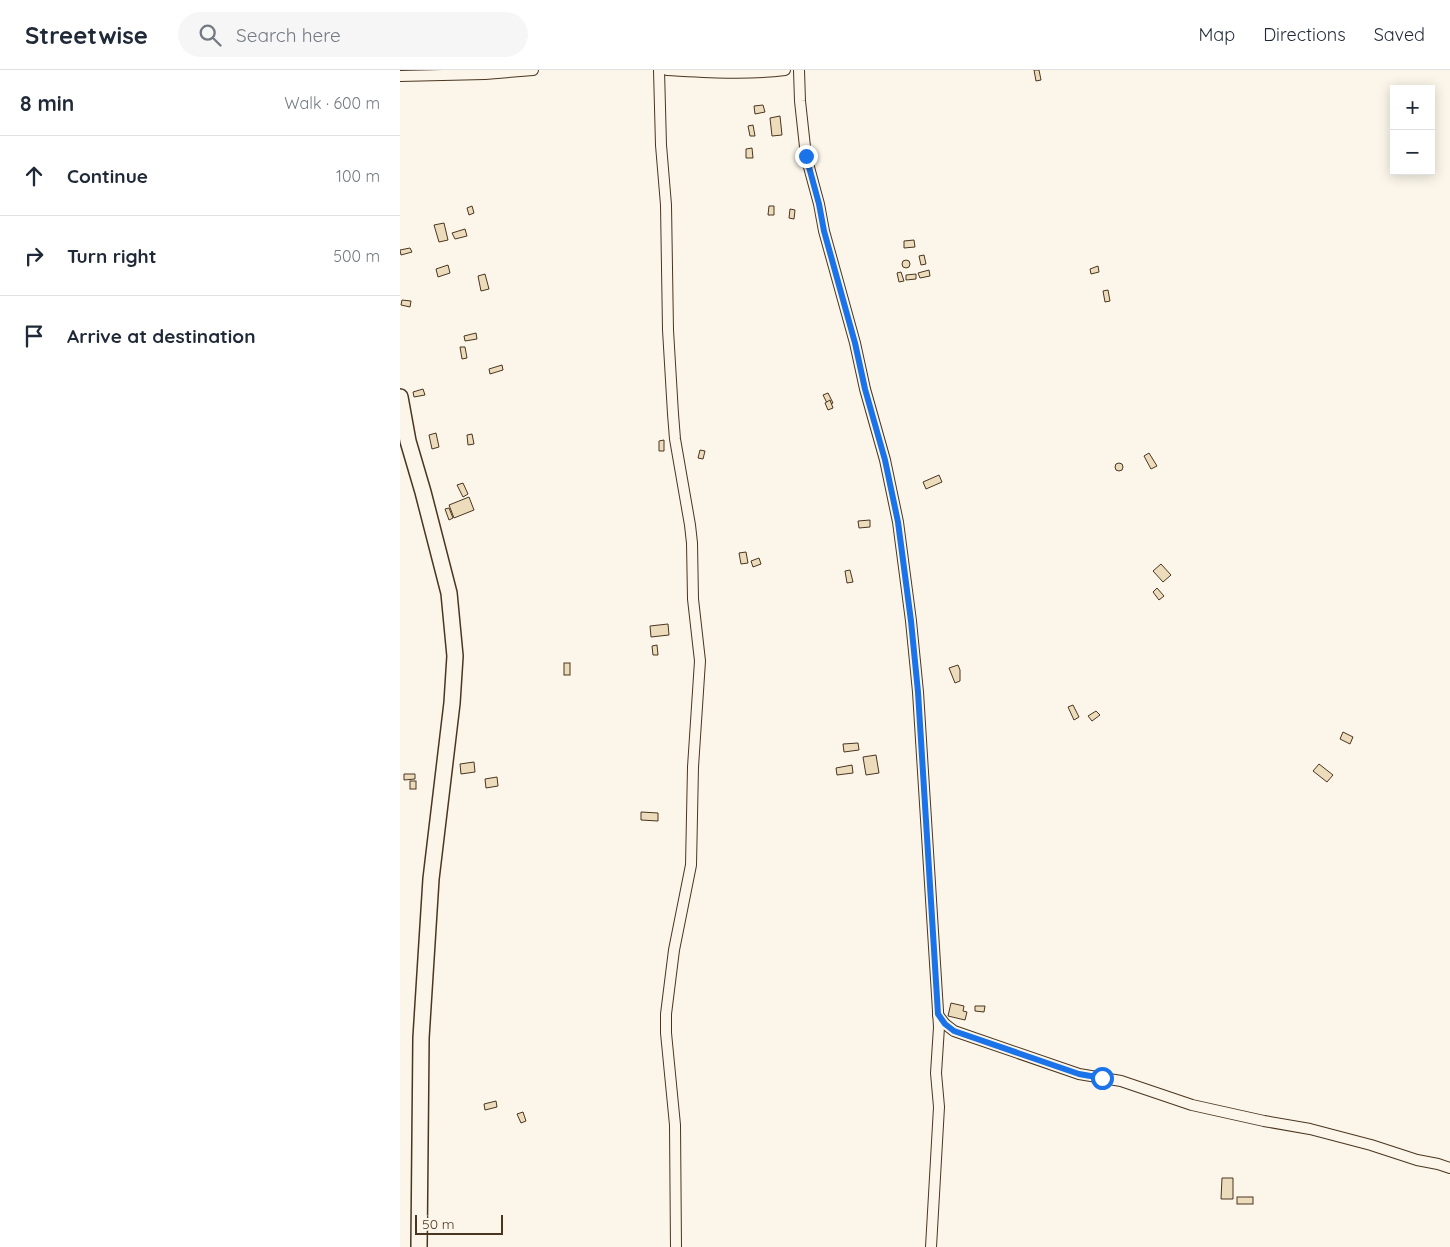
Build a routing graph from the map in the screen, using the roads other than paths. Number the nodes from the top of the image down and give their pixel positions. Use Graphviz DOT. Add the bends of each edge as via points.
graph roads {
  1 [pos="533,70"];
  2 [pos="659,70"];
  3 [pos="667,70"];
  4 [pos="785,70"];
  5 [pos="798,70"];
  6 [pos="400,76"];
  7 [pos="400,398"];
  8 [pos="938,1014"];
  9 [pos="1450,1168"];
  10 [pos="419,1247"];
  11 [pos="676,1247"];
  12 [pos="932,1247"];
  1 -- 6 [label="street"];
  2 -- 11 [label="street" via="673,414 690,525 700,661 691,860 669,982 666,1023 675,1125"];
  3 -- 4 [label="street"];
  5 -- 8 [label="street" via="806,156 885,460 898,522 918,692"];
  7 -- 10 [label="street" via="408,441 449,593 455,656 431,878 421,1038"];
  8 -- 9 [label="street" via="954,1031 1079,1074 1121,1081 1192,1105 1310,1129"];
  8 -- 12 [label="street" via="936,1073 939,1106"];
}
